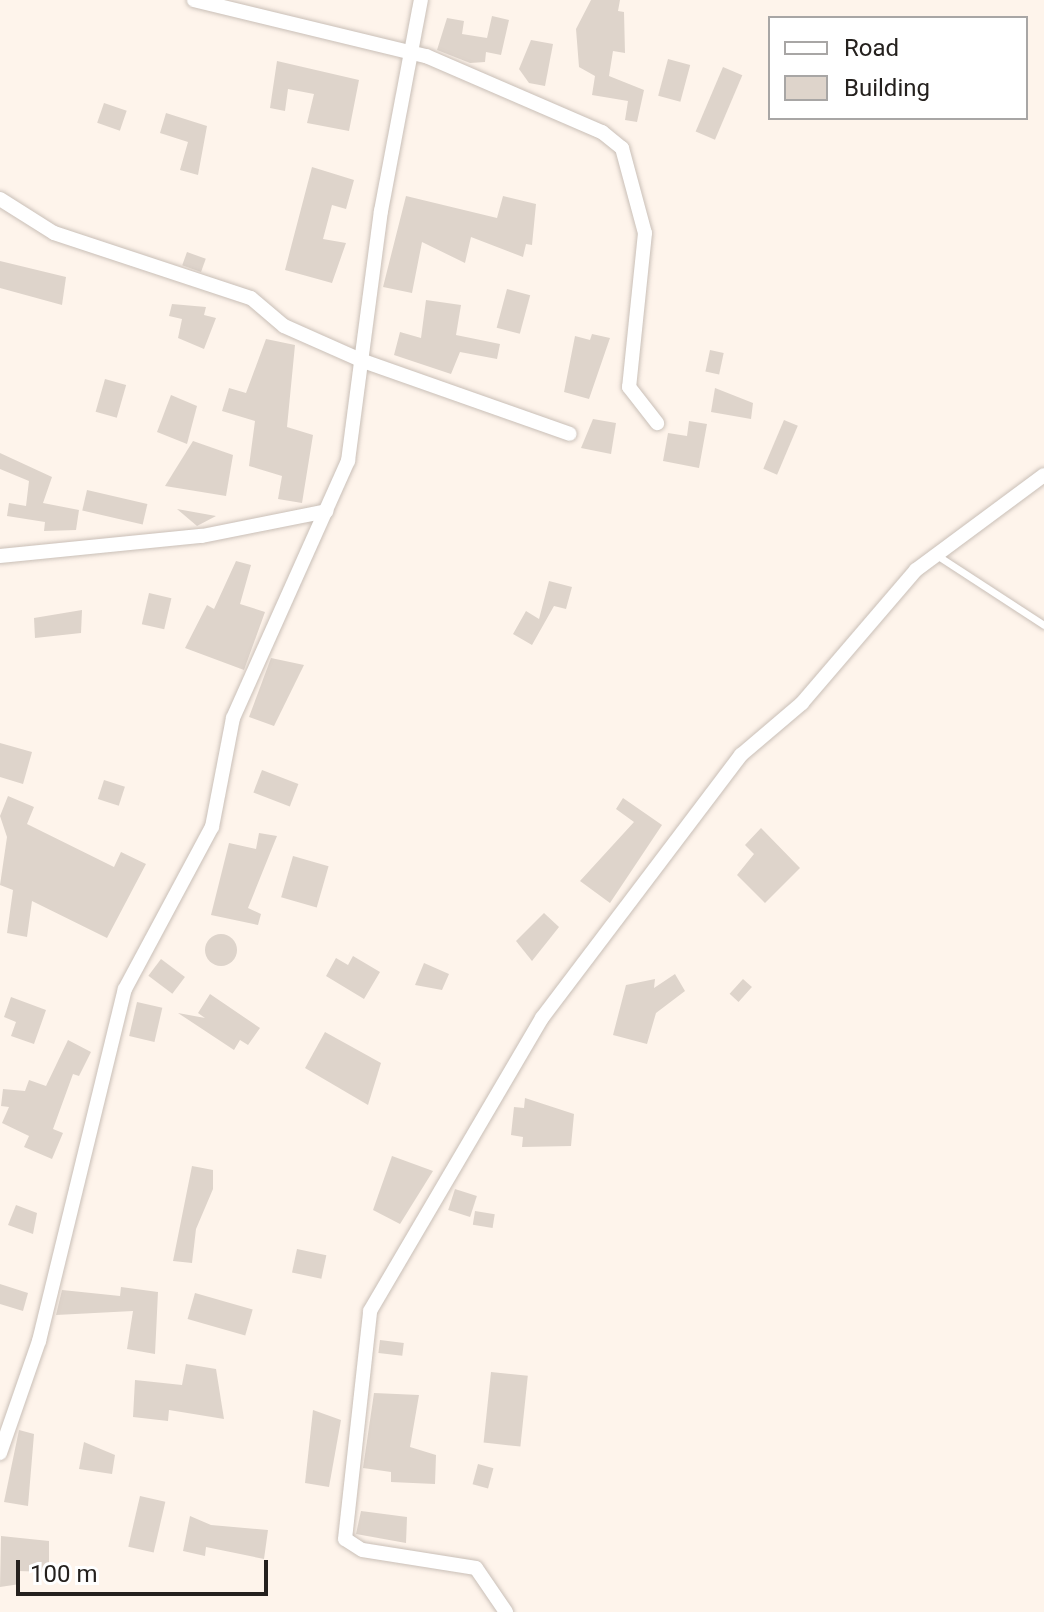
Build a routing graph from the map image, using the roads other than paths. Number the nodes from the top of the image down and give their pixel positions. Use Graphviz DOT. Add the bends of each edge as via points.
graph roads {
  1 [pos="194,0"];
  2 [pos="421,0"];
  3 [pos="412,53"];
  4 [pos="0,199"];
  5 [pos="363,361"];
  6 [pos="657,423"];
  7 [pos="570,434"];
  8 [pos="1044,475"];
  9 [pos="327,511"];
  10 [pos="935,554"];
  11 [pos="0,556"];
  12 [pos="1044,625"];
  13 [pos="0,1453"];
  14 [pos="506,1612"];
  1 -- 3 [label="street"];
  2 -- 3 [label="street"];
  3 -- 5 [label="street" via="381,211"];
  3 -- 6 [label="street" via="602,132 622,148 645,233 629,387"];
  4 -- 5 [label="street" via="54,233 251,298 284,326"];
  5 -- 7 [label="street"];
  5 -- 9 [label="street" via="348,461"];
  8 -- 10 [label="street"];
  9 -- 11 [label="street" via="202,536"];
  9 -- 13 [label="street" via="233,718 212,827 125,989 39,1341"];
  10 -- 12 [label="lane"];
  10 -- 14 [label="street" via="867,619 802,703 741,755 542,1018 370,1311 345,1539 362,1550 476,1568"];
}
